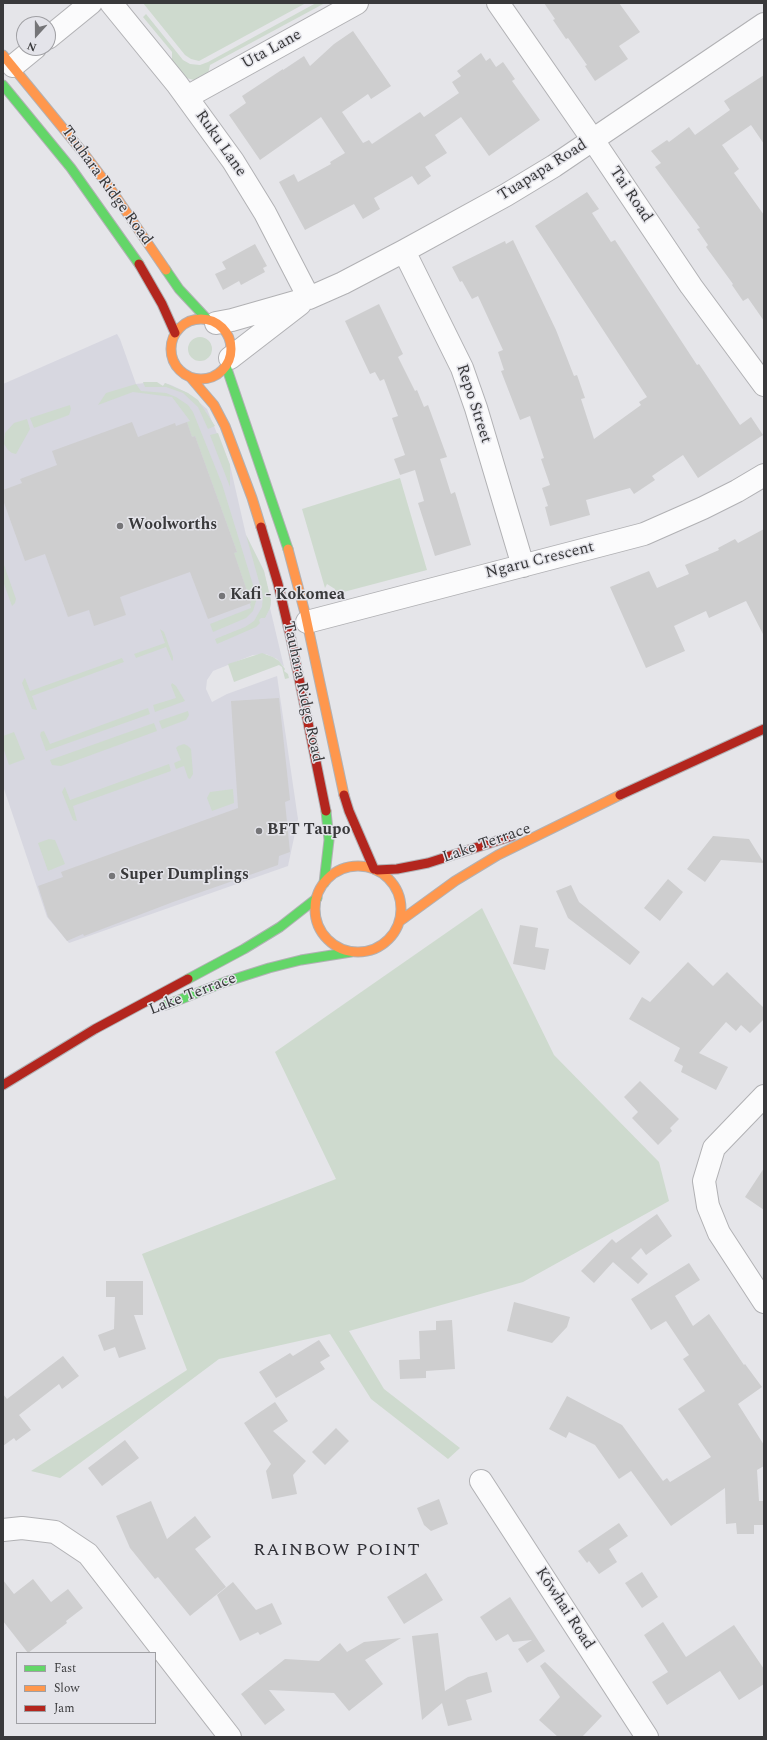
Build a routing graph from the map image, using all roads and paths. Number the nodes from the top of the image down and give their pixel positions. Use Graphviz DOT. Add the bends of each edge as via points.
graph roads {
  1 [pos="91,3"];
  2 [pos="111,3"];
  3 [pos="357,3"];
  4 [pos="498,3"];
  5 [pos="764,24"];
  6 [pos="56,31"];
  7 [pos="24,56"];
  8 [pos="6,69"];
  9 [pos="187,97"];
  10 [pos="593,140"];
  11 [pos="404,251"];
  12 [pos="309,298"];
  13 [pos="212,321"];
  14 [pos="174,333"];
  15 [pos="228,362"];
  16 [pos="191,378"];
  17 [pos="764,385"];
  18 [pos="764,475"];
  19 [pos="523,566"];
  20 [pos="307,622"];
  21 [pos="764,729"];
  22 [pos="594,807"];
  23 [pos="375,870"];
  24 [pos="324,882"];
  25 [pos="317,898"];
  26 [pos="400,921"];
  27 [pos="352,952"];
  28 [pos="159,1008"];
  29 [pos="121,1026"];
  30 [pos="43,1062"];
  31 [pos="3,1085"];
  32 [pos="764,1096"];
  33 [pos="764,1302"];
  34 [pos="481,1481"];
  35 [pos="3,1530"];
  36 [pos="230,1737"];
  37 [pos="647,1737"];
  1 -- 6 [label="street"];
  2 -- 9 [label="street, Ruku Lane"];
  3 -- 9 [label="street, Uta Lane"];
  4 -- 10 [label="street, Tai Road"];
  5 -- 10 [label="street, Tuapapa Road"];
  7 -- 8 [label="street"];
  8 -- 13 [label="street, Tauhara Ridge Road" via="106,182 180,289"];
  8 -- 14 [label="street, Tauhara Ridge Road" via="71,168 137,260 162,304"];
  9 -- 12 [label="street, Ruku Lane" via="252,190"];
  10 -- 11 [label="street, Tuapapa Road" via="529,182"];
  10 -- 17 [label="street, Tai Road" via="691,286"];
  11 -- 12 [label="street, Tuapapa Road"];
  11 -- 19 [label="street, Repo Street" via="462,368"];
  12 -- 13 [label="street, Tuapapa Road" via="232,320"];
  12 -- 15 [label="street, Tuapapa Road"];
  13 -- 14 [label="street" via="188,321"];
  13 -- 15 [label="street, Tauhara Ridge Road" via="226,332 230,340"];
  14 -- 16 [label="street, Tauhara Ridge Road" via="172,359 176,367"];
  15 -- 16 [label="street" via="214,376"];
  15 -- 20 [label="street, Tauhara Ridge Road" via="278,517"];
  16 -- 24 [label="street, Tauhara Ridge Road" via="214,405 229,436 252,498 278,584 292,639 326,809 329,840"];
  18 -- 19 [label="street, Ngaru Crescent" via="703,508 644,534"];
  19 -- 20 [label="street, Ngaru Crescent"];
  20 -- 23 [label="street, Tauhara Ridge Road" via="341,784 349,811"];
  21 -- 22 [label="street, Lake Terrace"];
  22 -- 23 [label="street, Lake Terrace" via="428,863"];
  22 -- 26 [label="street, Lake Terrace" via="477,867"];
  23 -- 24 [label="street" via="362,866 347,867"];
  23 -- 26 [label="street" via="396,887 402,907"];
  24 -- 25 [label="street"];
  25 -- 27 [label="street" via="315,911 320,929 334,945"];
  25 -- 30 [label="street, Lake Terrace" via="280,927 250,946 127,1011"];
  26 -- 27 [label="street" via="385,944 373,950"];
  27 -- 28 [label="street, Lake Terrace" via="269,968"];
  29 -- 30 [label="street, Lake Terrace"];
  30 -- 31 [label="street, Lake Terrace"];
  32 -- 33 [label="street" via="714,1148 704,1181 708,1206 719,1233"];
  34 -- 37 [label="street, Kōwhai Road"];
  35 -- 36 [label="street" via="22,1528 55,1532 88,1554"];
}
